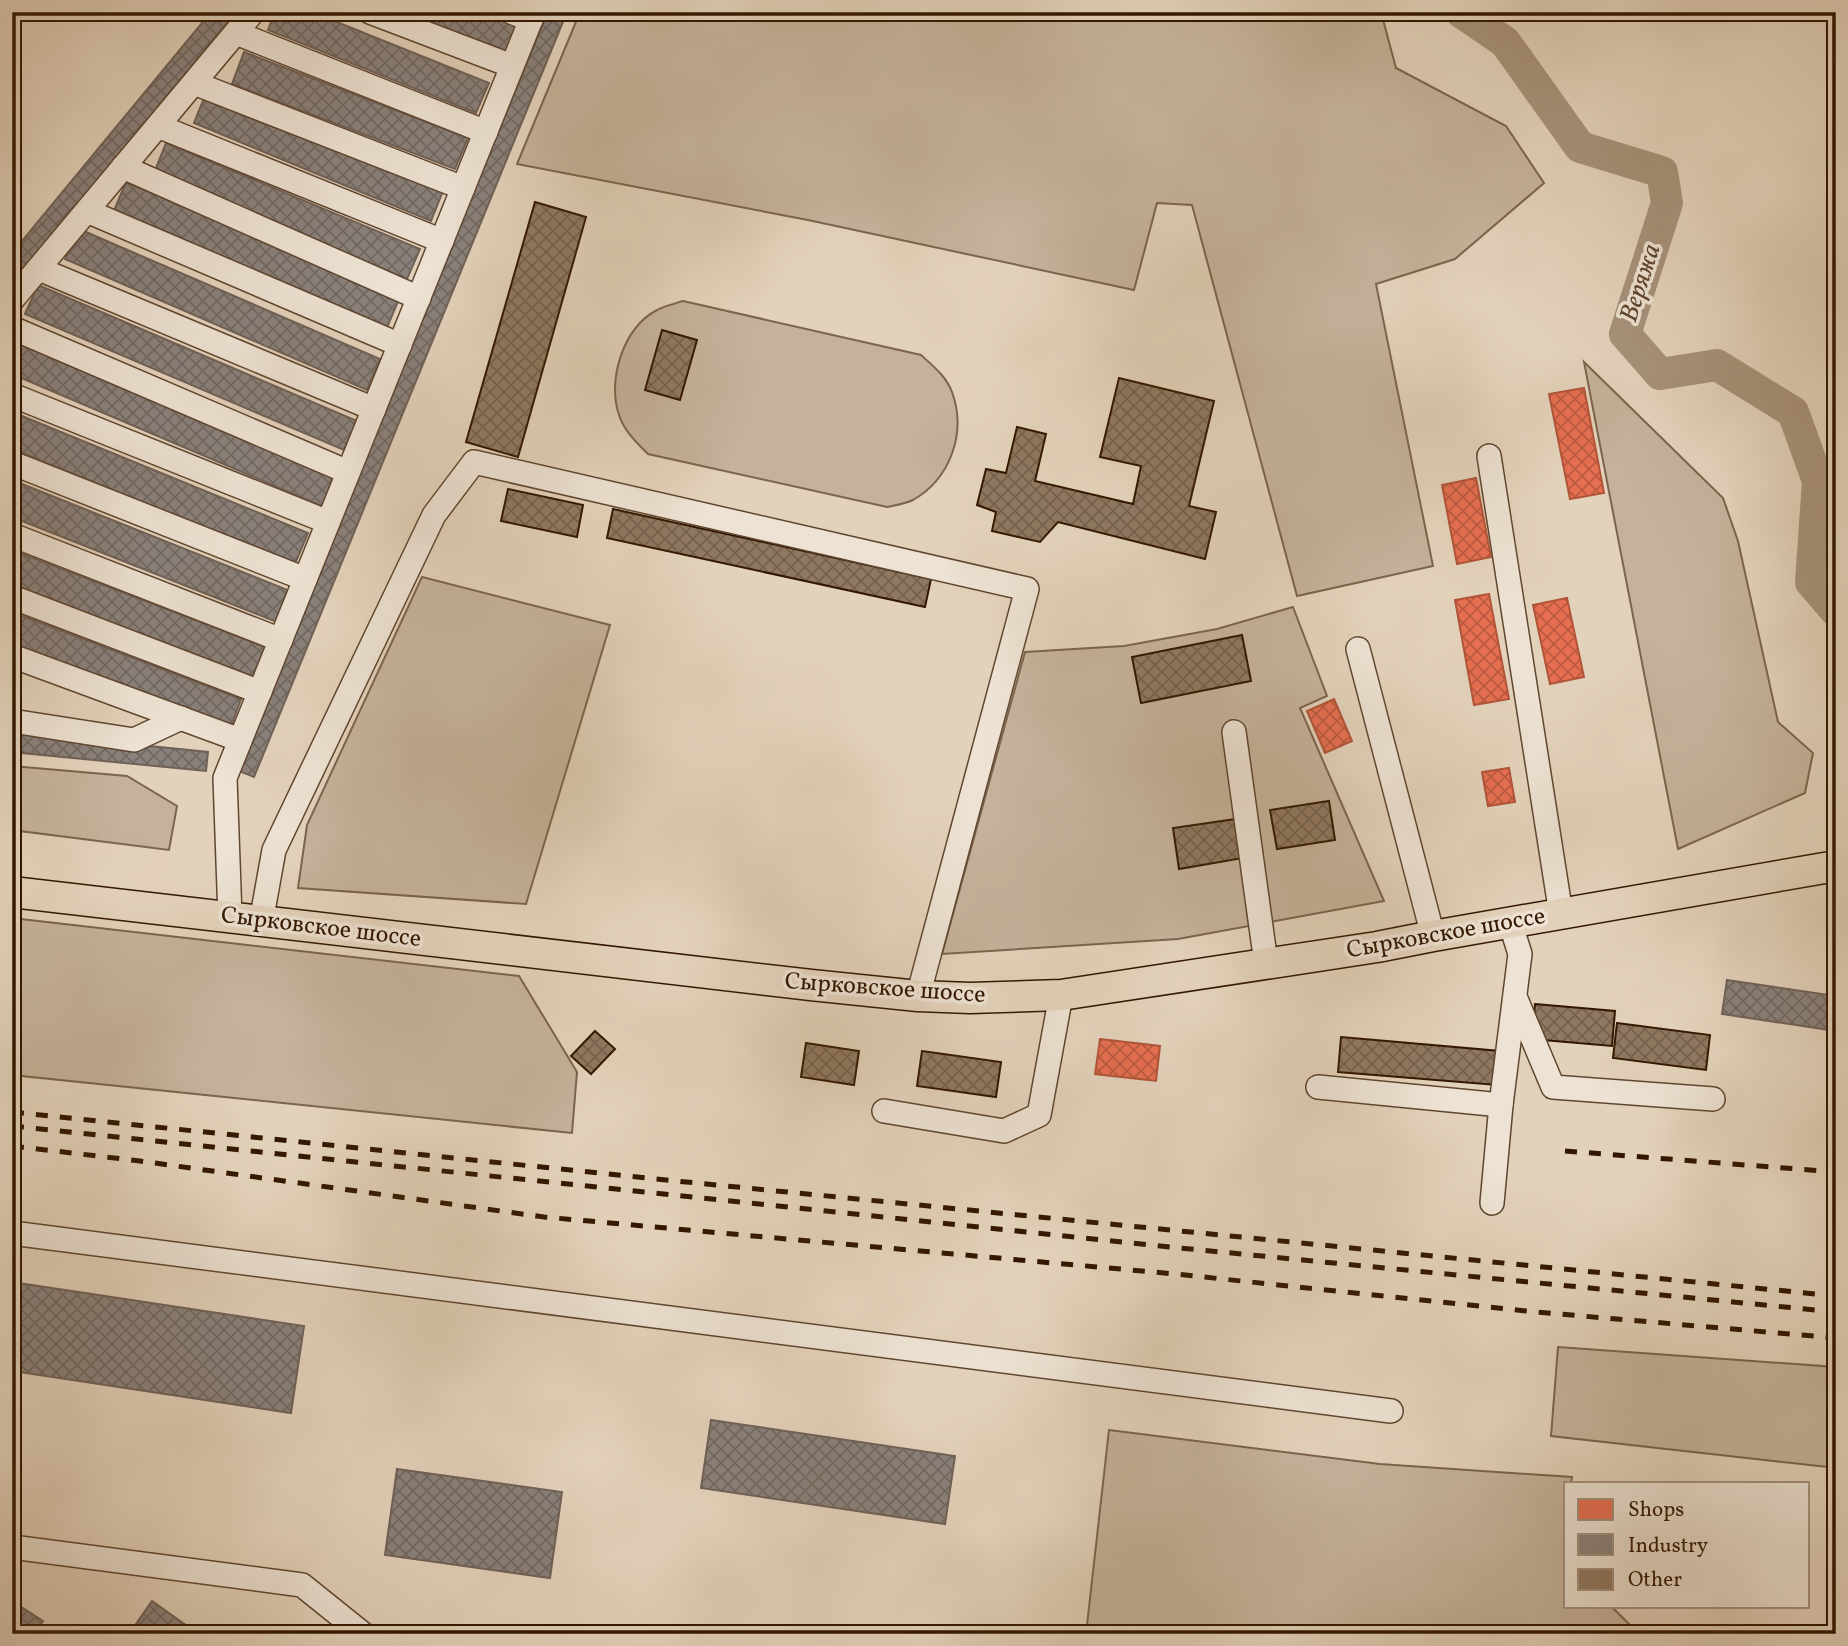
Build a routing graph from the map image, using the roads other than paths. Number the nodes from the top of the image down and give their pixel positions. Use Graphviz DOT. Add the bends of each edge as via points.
graph roads {
  1 [pos="253,12"];
  2 [pos="370,12"];
  3 [pos="525,15"];
  4 [pos="236,33"];
  5 [pos="512,66"];
  6 [pos="194,83"];
  7 [pos="158,126"];
  8 [pos="486,132"];
  9 [pos="123,167"];
  10 [pos="463,188"];
  11 [pos="87,211"];
  12 [pos="442,241"];
  13 [pos="39,269"];
  14 [pos="419,298"];
  15 [pos="12,300"];
  16 [pos="12,328"];
  17 [pos="400,345"];
  18 [pos="12,395"];
  19 [pos="374,409"];
  20 [pos="1489,456"];
  21 [pos="12,463"];
  22 [pos="348,472"];
  23 [pos="328,522"];
  24 [pos="12,535"];
  25 [pos="305,579"];
  26 [pos="12,597"];
  27 [pos="281,639"];
  28 [pos="1358,649"];
  29 [pos="12,656"];
  30 [pos="260,692"];
  31 [pos="181,718"];
  32 [pos="12,721"];
  33 [pos="1234,732"];
  34 [pos="240,740"];
  35 [pos="1836,866"];
  36 [pos="12,892"];
  37 [pos="1561,914"];
  38 [pos="230,918"];
  39 [pos="261,922"];
  40 [pos="1510,922"];
  41 [pos="1433,936"];
  42 [pos="1266,963"];
  43 [pos="1061,995"];
  44 [pos="918,996"];
  45 [pos="1515,997"];
  46 [pos="1318,1087"];
  47 [pos="1713,1099"];
  48 [pos="1501,1105"];
  49 [pos="884,1111"];
  50 [pos="1492,1203"];
  51 [pos="12,1233"];
  52 [pos="1391,1411"];
  53 [pos="12,1547"];
  54 [pos="363,1634"];
  1 -- 4 [label="lane"];
  2 -- 5 [label="lane"];
  3 -- 5 [label="lane"];
  4 -- 6 [label="lane"];
  4 -- 8 [label="lane"];
  5 -- 8 [label="lane"];
  6 -- 7 [label="lane"];
  6 -- 10 [label="lane"];
  7 -- 9 [label="lane"];
  7 -- 12 [label="lane"];
  8 -- 10 [label="lane"];
  9 -- 11 [label="lane"];
  9 -- 14 [label="lane"];
  10 -- 12 [label="lane"];
  11 -- 13 [label="lane"];
  11 -- 17 [label="lane"];
  12 -- 14 [label="lane"];
  13 -- 15 [label="lane"];
  13 -- 19 [label="lane"];
  14 -- 17 [label="lane"];
  16 -- 22 [label="lane"];
  17 -- 19 [label="lane"];
  18 -- 23 [label="lane"];
  19 -- 22 [label="lane"];
  20 -- 37 [label="lane"];
  21 -- 25 [label="lane"];
  22 -- 23 [label="lane"];
  23 -- 25 [label="lane"];
  24 -- 27 [label="lane"];
  25 -- 27 [label="lane"];
  26 -- 30 [label="lane"];
  27 -- 30 [label="lane"];
  28 -- 41 [label="lane"];
  29 -- 31 [label="lane"];
  30 -- 34 [label="lane"];
  31 -- 32 [label="lane" via="134,740"];
  31 -- 34 [label="lane"];
  33 -- 42 [label="lane"];
  34 -- 38 [label="lane" via="225,778"];
  35 -- 37 [label="main road, Сырковское шоссе"];
  36 -- 38 [label="main road, Сырковское шоссе"];
  37 -- 40 [label="main road, Сырковское шоссе"];
  38 -- 39 [label="main road, Сырковское шоссе"];
  39 -- 44 [label="main road, Сырковское шоссе"];
  39 -- 44 [label="lane" via="280,837 434,515 474,462 1027,589"];
  40 -- 41 [label="main road, Сырковское шоссе"];
  40 -- 45 [label="lane" via="1520,954"];
  41 -- 42 [label="main road, Сырковское шоссе"];
  42 -- 43 [label="main road, Сырковское шоссе"];
  43 -- 44 [label="main road, Сырковское шоссе"];
  43 -- 49 [label="lane" via="1040,1115 1004,1130"];
  45 -- 47 [label="lane" via="1553,1087"];
  45 -- 48 [label="lane"];
  46 -- 48 [label="lane"];
  48 -- 50 [label="lane"];
  51 -- 52 [label="lane"];
  53 -- 54 [label="lane" via="302,1585"];
}
